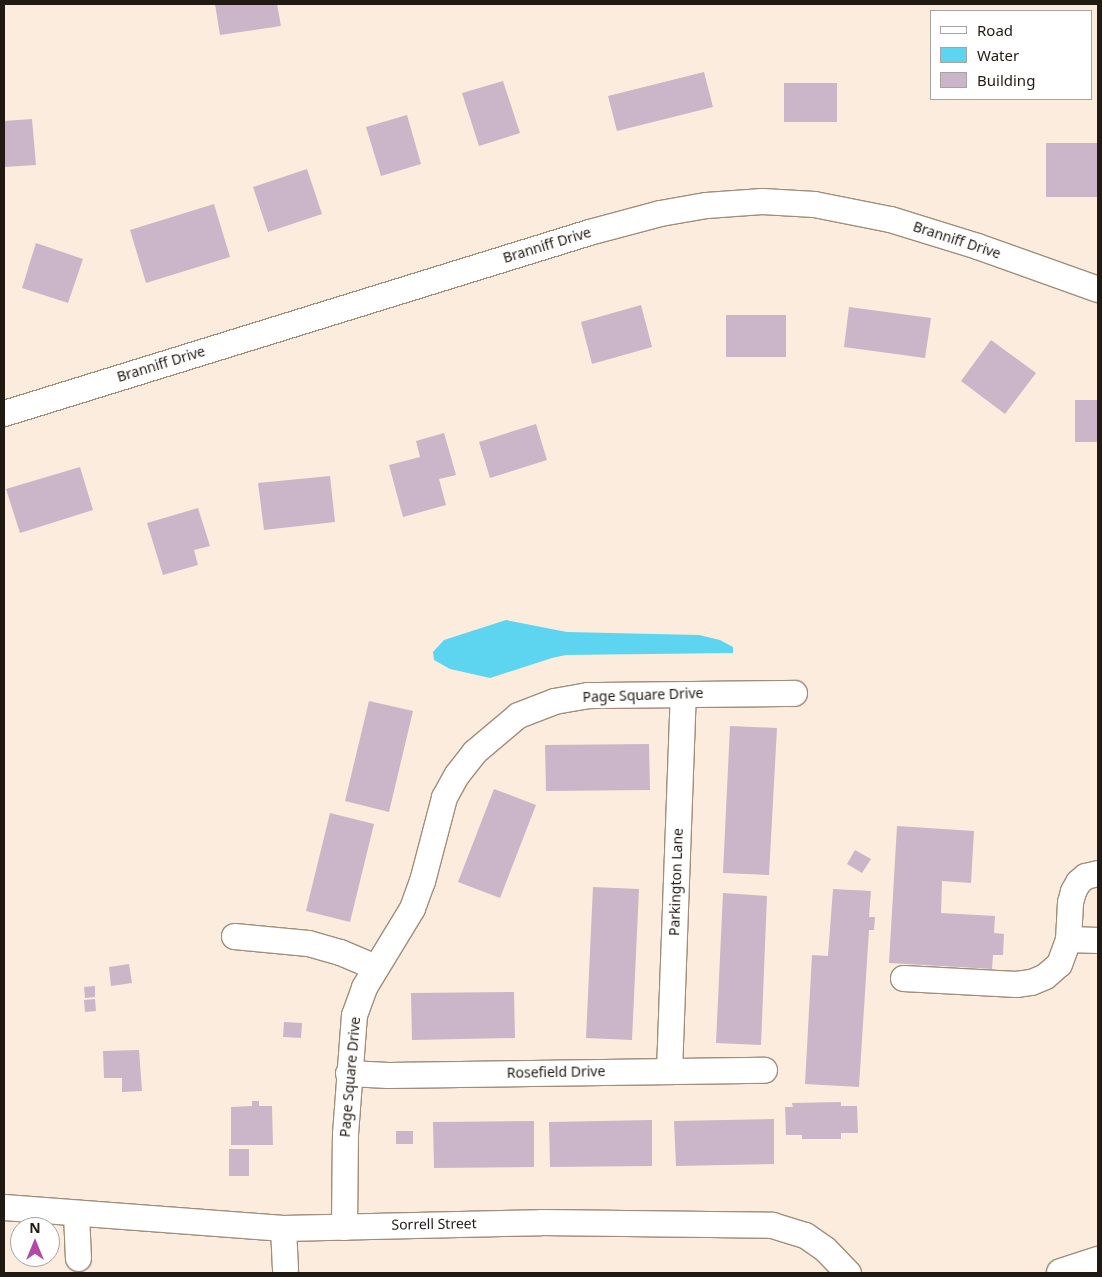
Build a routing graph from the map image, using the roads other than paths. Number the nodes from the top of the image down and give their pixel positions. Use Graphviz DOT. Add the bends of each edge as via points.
graph roads {
  1 [pos="1098,289"];
  2 [pos="4,413"];
  3 [pos="794,693"];
  4 [pos="682,694"];
  5 [pos="1098,872"];
  6 [pos="234,936"];
  7 [pos="1068,938"];
  8 [pos="1098,940"];
  9 [pos="376,966"];
  10 [pos="903,978"];
  11 [pos="764,1070"];
  12 [pos="669,1071"];
  13 [pos="348,1073"];
  14 [pos="4,1207"];
  15 [pos="76,1213"];
  16 [pos="344,1227"];
  17 [pos="283,1228"];
  18 [pos="78,1258"];
  19 [pos="1098,1261"];
  20 [pos="285,1269"];
  21 [pos="848,1273"];
  22 [pos="1061,1273"];
  1 -- 2 [label="street, Branniff Drive" via="890,219 814,204 762,201 706,205 660,213 589,232"];
  3 -- 4 [label="street, Page Square Drive"];
  4 -- 9 [label="street, Page Square Drive" via="587,695 554,701 518,715 491,736 457,774 444,797 412,908"];
  4 -- 12 [label="street, Parkington Lane"];
  5 -- 7 [label="street" via="1085,876 1073,891"];
  6 -- 9 [label="street" via="308,943"];
  7 -- 8 [label="street"];
  7 -- 10 [label="street" via="1059,964 1045,976 1031,982"];
  9 -- 13 [label="street, Page Square Drive" via="354,1015"];
  11 -- 12 [label="street, Rosefield Drive"];
  12 -- 13 [label="street, Rosefield Drive"];
  13 -- 16 [label="street, Page Square Drive"];
  14 -- 15 [label="street, Sorrell Street"];
  15 -- 17 [label="street, Sorrell Street"];
  15 -- 18 [label="street"];
  16 -- 17 [label="street, Sorrell Street"];
  16 -- 21 [label="street, Sorrell Street" via="541,1222 772,1225 805,1235 825,1249"];
  17 -- 20 [label="street"];
  19 -- 22 [label="main road"];
}
